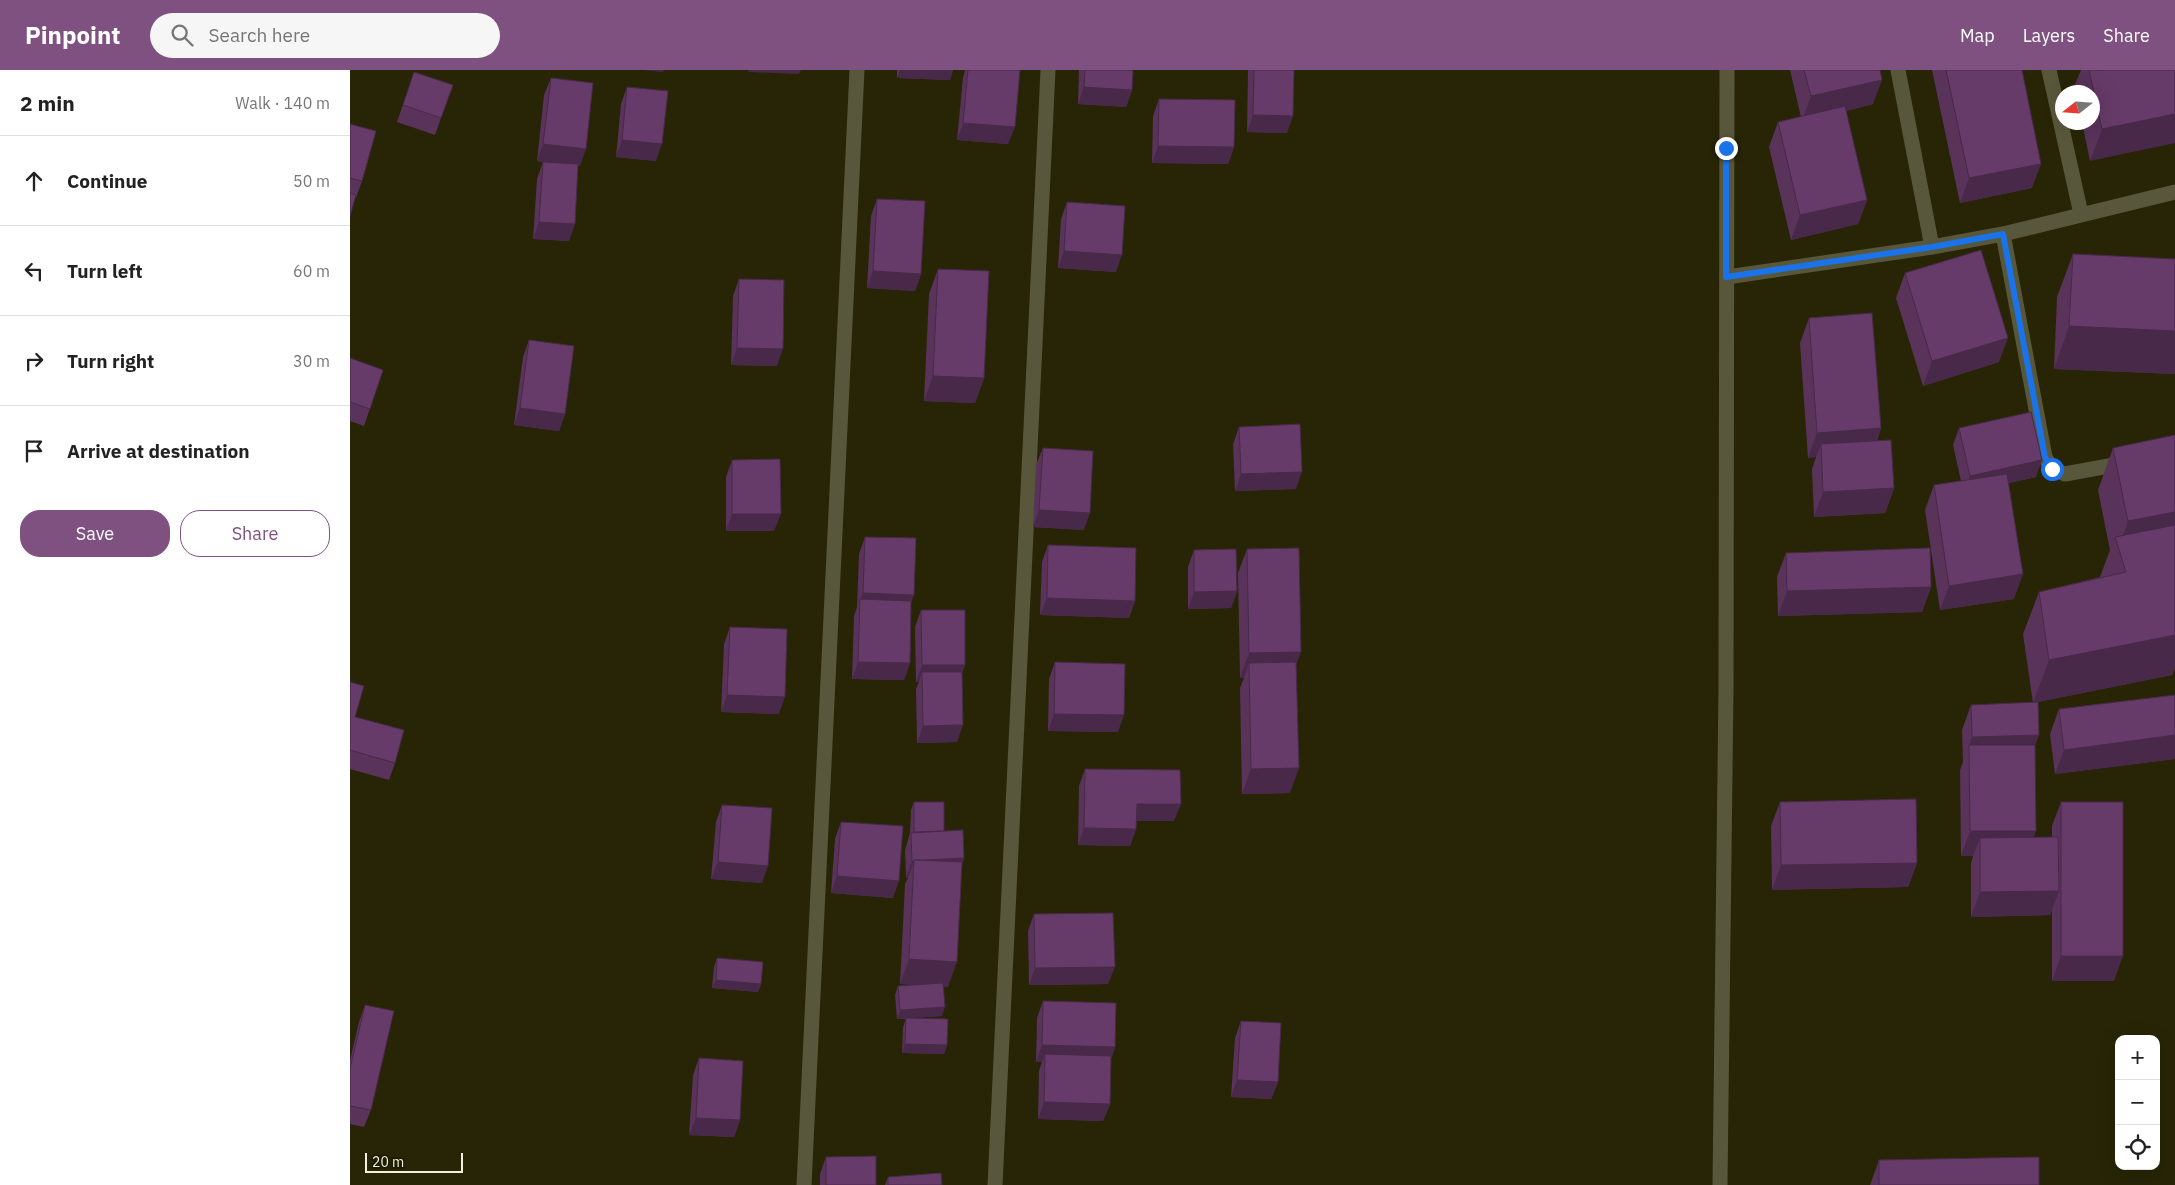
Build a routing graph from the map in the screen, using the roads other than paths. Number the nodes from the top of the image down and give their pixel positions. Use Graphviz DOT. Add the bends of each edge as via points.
graph roads {
  1 [pos="857,70"];
  2 [pos="1048,70"];
  3 [pos="1727,70"];
  4 [pos="1898,70"];
  5 [pos="2050,70"];
  6 [pos="2175,192"];
  7 [pos="2081,214"];
  8 [pos="2003,234"];
  9 [pos="1932,247"];
  10 [pos="1726,277"];
  11 [pos="2138,460"];
  12 [pos="804,1185"];
  13 [pos="995,1185"];
  14 [pos="1720,1185"];
  1 -- 12 [label="street"];
  2 -- 13 [label="street"];
  3 -- 10 [label="street"];
  4 -- 9 [label="street"];
  5 -- 7 [label="street"];
  6 -- 7 [label="street"];
  7 -- 8 [label="street"];
  8 -- 9 [label="street"];
  8 -- 11 [label="street" via="2045,457 2052,469 2065,474"];
  9 -- 10 [label="street"];
  10 -- 14 [label="street" via="1726,688"];
}
